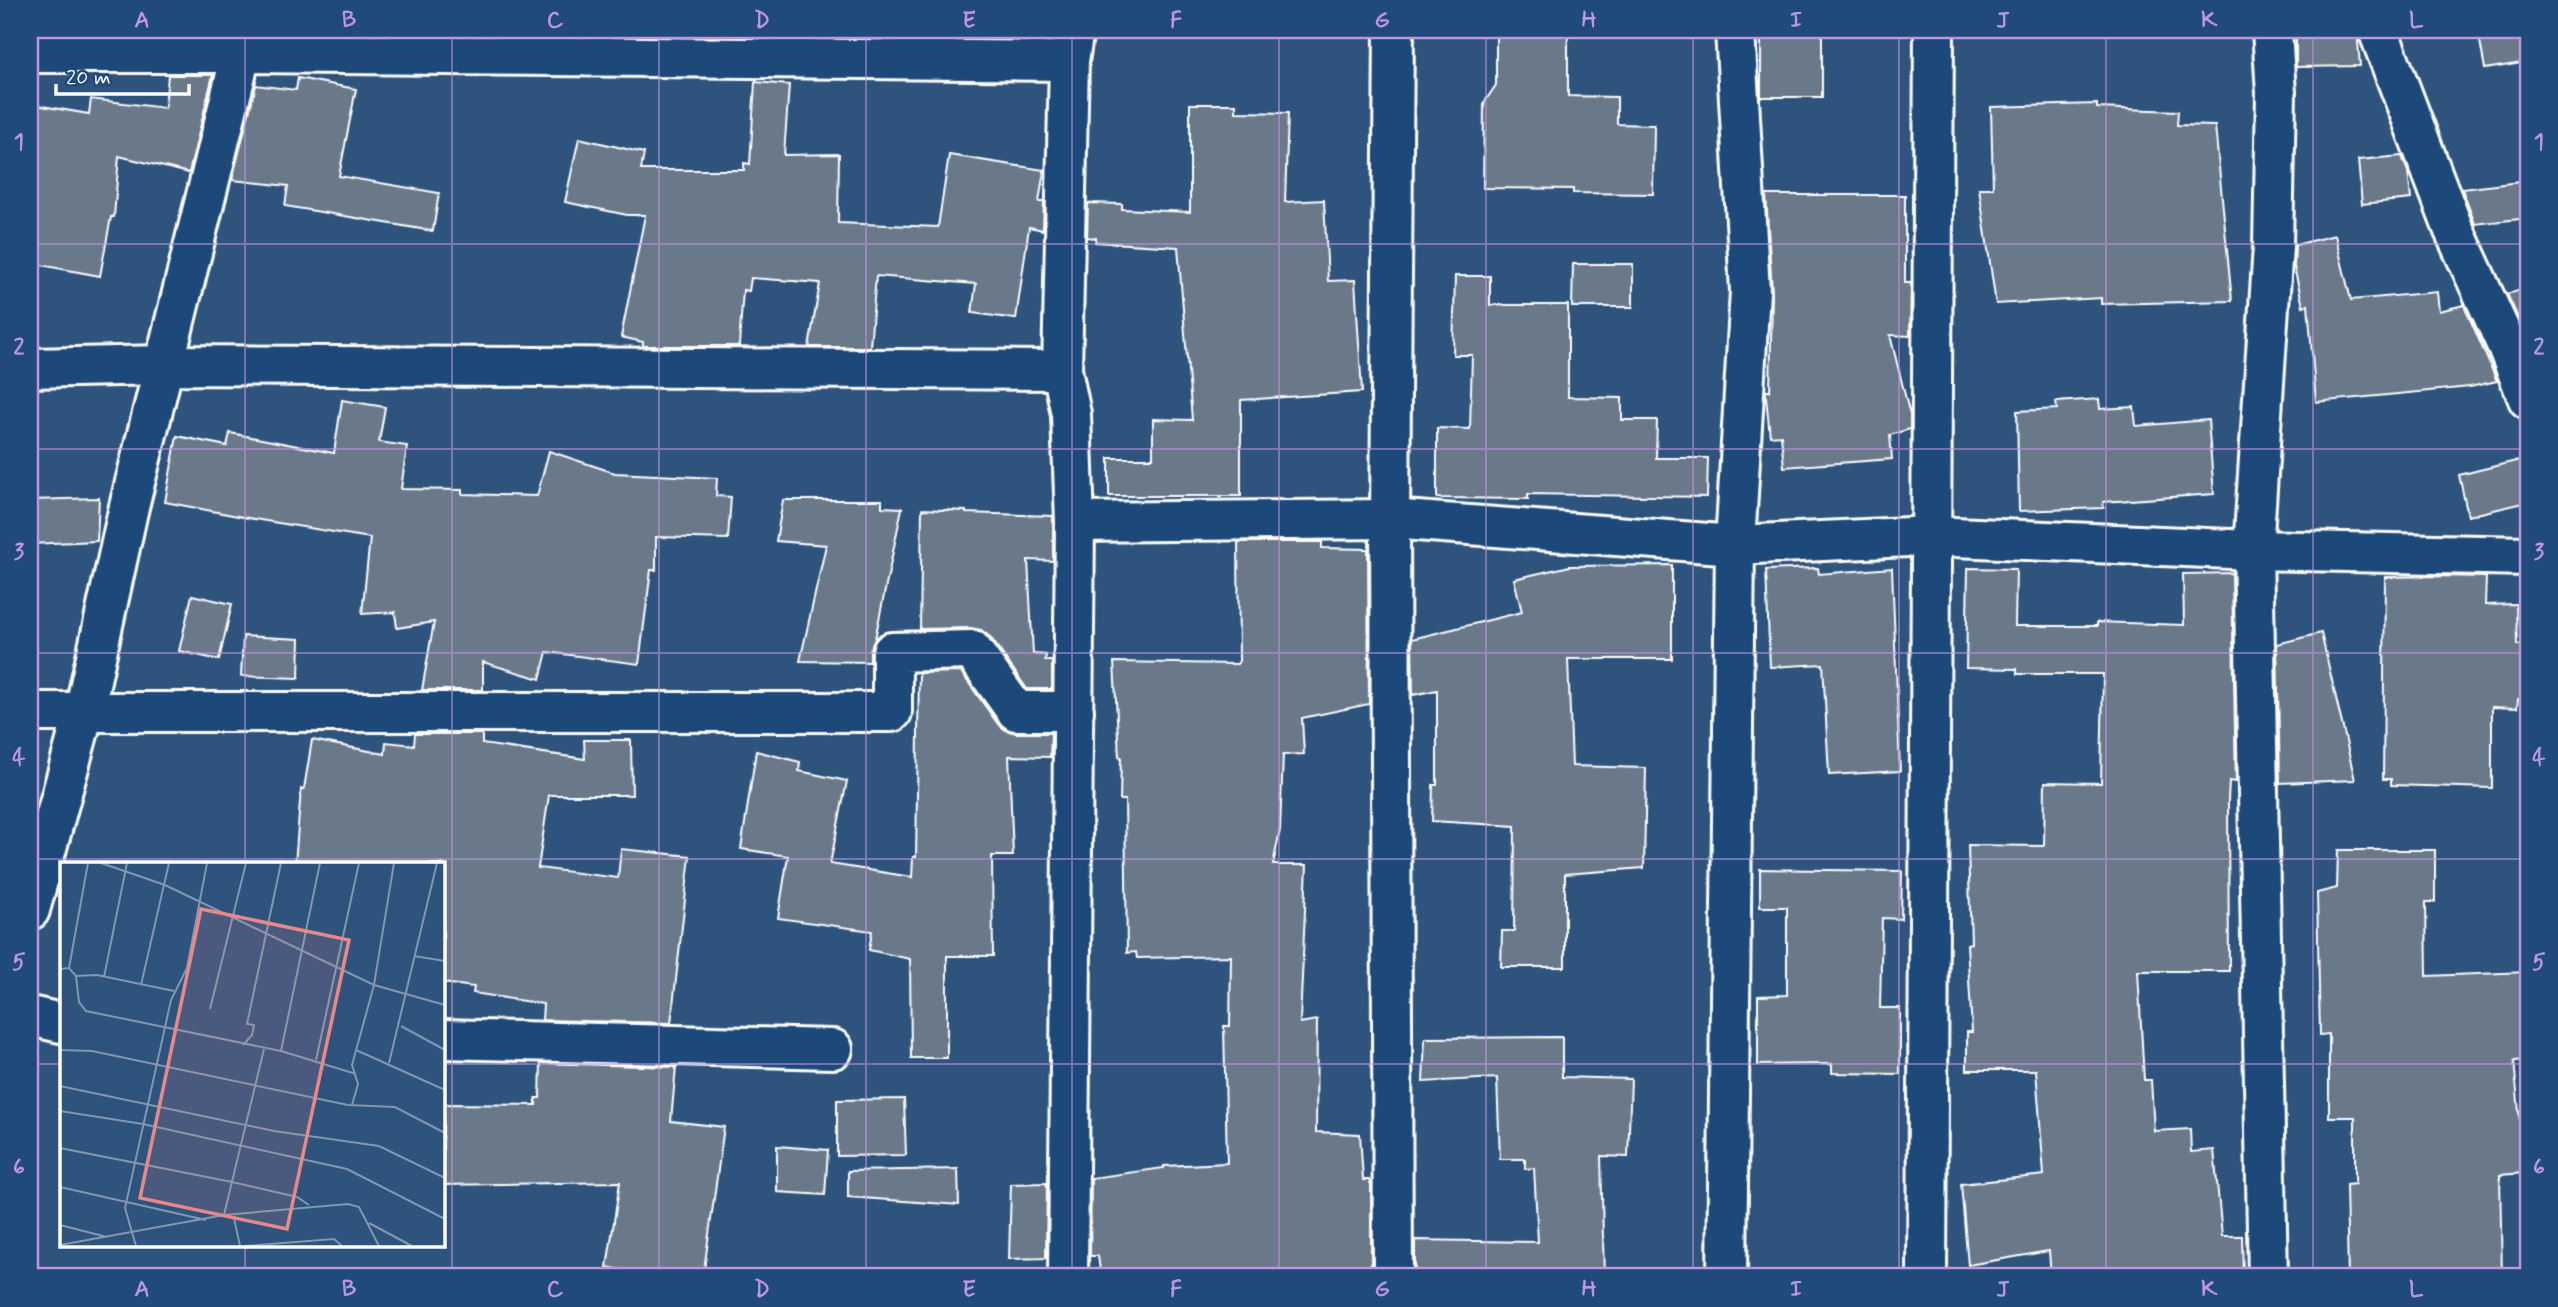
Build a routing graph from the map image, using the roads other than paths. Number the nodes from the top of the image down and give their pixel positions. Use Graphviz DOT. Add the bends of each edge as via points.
graph roads {
  1 [pos="1394,30"];
  2 [pos="1735,30"];
  3 [pos="1934,30"];
  4 [pos="2272,30"];
  5 [pos="2378,30"];
  6 [pos="244,41"];
  7 [pos="1071,45"];
  8 [pos="30,53"];
  9 [pos="163,365"];
  10 [pos="30,368"];
  11 [pos="1062,370"];
  12 [pos="2528,399"];
  13 [pos="1390,519"];
  14 [pos="1075,522"];
  15 [pos="1931,536"];
  16 [pos="1735,545"];
  17 [pos="2253,550"];
  18 [pos="2528,556"];
  19 [pos="1074,711"];
  20 [pos="30,712"];
  21 [pos="85,712"];
  22 [pos="30,909"];
  23 [pos="30,1016"];
  24 [pos="60,1023"];
  25 [pos="444,1039"];
  26 [pos="833,1049"];
  27 [pos="1068,1277"];
  28 [pos="1393,1277"];
  29 [pos="1727,1277"];
  30 [pos="1927,1277"];
  31 [pos="2268,1277"];
  1 -- 13 [label="street"];
  2 -- 16 [label="street" via="1750,291"];
  3 -- 15 [label="street"];
  4 -- 17 [label="street" via="2276,93 2273,246"];
  5 -- 12 [label="street" via="2453,228"];
  6 -- 7 [label="street"];
  6 -- 8 [label="street"];
  6 -- 9 [label="street"];
  7 -- 11 [label="street"];
  9 -- 10 [label="street"];
  9 -- 11 [label="street"];
  9 -- 21 [label="street"];
  11 -- 14 [label="street" via="1071,414"];
  13 -- 14 [label="street"];
  13 -- 16 [label="street"];
  13 -- 28 [label="street"];
  14 -- 19 [label="street"];
  15 -- 16 [label="street"];
  15 -- 17 [label="street"];
  15 -- 30 [label="street"];
  16 -- 29 [label="street"];
  17 -- 18 [label="street"];
  17 -- 31 [label="street"];
  19 -- 21 [label="street" via="1016,711 972,650 892,652 891,712"];
  19 -- 27 [label="street"];
  20 -- 21 [label="street"];
  21 -- 22 [label="street"];
  23 -- 24 [label="street"];
  25 -- 26 [label="street"];
}
